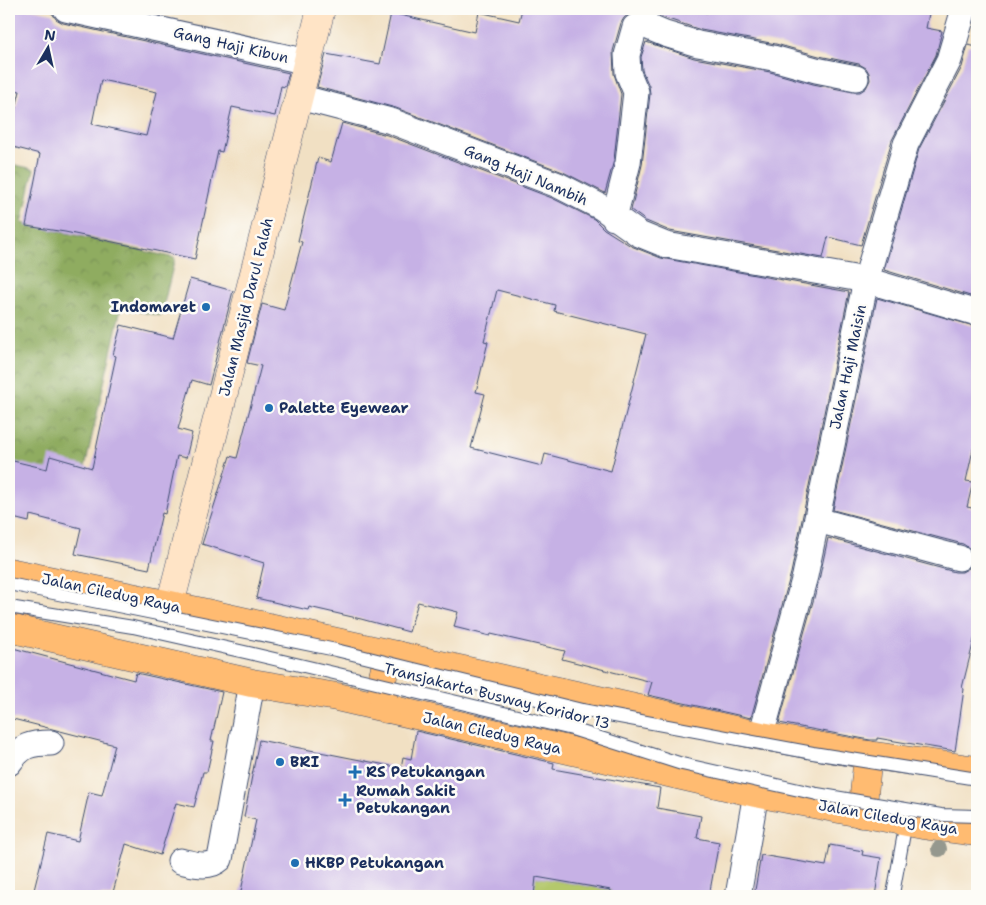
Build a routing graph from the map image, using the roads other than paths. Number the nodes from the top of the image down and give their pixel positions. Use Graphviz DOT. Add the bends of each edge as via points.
graph roads {
  1 [pos="66,9"];
  2 [pos="321,9"];
  3 [pos="964,9"];
  4 [pos="644,16"];
  5 [pos="308,62"];
  6 [pos="856,78"];
  7 [pos="299,97"];
  8 [pos="614,218"];
  9 [pos="866,280"];
  10 [pos="977,313"];
  11 [pos="817,520"];
  12 [pos="959,558"];
  13 [pos="9,572"];
  14 [pos="9,584"];
  15 [pos="170,605"];
  16 [pos="9,607"];
  17 [pos="9,628"];
  18 [pos="353,646"];
  19 [pos="397,655"];
  20 [pos="252,683"];
  21 [pos="336,697"];
  22 [pos="386,709"];
  23 [pos="761,736"];
  24 [pos="51,743"];
  25 [pos="868,755"];
  26 [pos="9,763"];
  27 [pos="977,770"];
  28 [pos="977,779"];
  29 [pos="756,793"];
  30 [pos="862,814"];
  31 [pos="977,816"];
  32 [pos="906,822"];
  33 [pos="977,832"];
  34 [pos="180,860"];
  35 [pos="893,894"];
  36 [pos="738,896"];
  1 -- 5 [label="street, Gang Haji Kibun"];
  2 -- 5 [label="street, Jalan Masjid Darul Falah"];
  3 -- 9 [label="street, Jalan Haji Maisin" via="948,60 906,144"];
  4 -- 6 [label="street" via="665,34 698,44"];
  4 -- 8 [label="street" via="635,28 627,55 628,73 636,92 628,163"];
  5 -- 7 [label="street, Jalan Masjid Darul Falah"];
  7 -- 8 [label="street, Gang Haji Nambih" via="401,125 558,185 601,207"];
  7 -- 15 [label="street, Jalan Masjid Darul Falah"];
  8 -- 9 [label="street, Gang Haji Nambih" via="639,234 666,245"];
  9 -- 10 [label="street, Gang Haji Nambih"];
  9 -- 11 [label="street, Jalan Haji Maisin"];
  11 -- 12 [label="street"];
  11 -- 23 [label="street, Jalan Haji Maisin"];
  13 -- 15 [label="main road, Jalan Ciledug Raya"];
  14 -- 28 [label="lane, Transjakarta Busway Koridor 13, bridge" via="336,650 582,710"];
  15 -- 18 [label="main road, Jalan Ciledug Raya"];
  16 -- 31 [label="lane, Transjakarta Busway Koridor 13, bridge" via="133,627 249,652 572,730 682,764 816,794 941,815"];
  17 -- 20 [label="main road, Jalan Ciledug Raya"];
  18 -- 19 [label="main road, Jalan Ciledug Raya"];
  18 -- 21 [label="main road" via="357,654 354,673"];
  19 -- 22 [label="main road" via="391,658 383,679 382,697"];
  19 -- 23 [label="main road, Jalan Ciledug Raya"];
  20 -- 21 [label="main road, Jalan Ciledug Raya"];
  20 -- 34 [label="street" via="220,859 206,865"];
  21 -- 22 [label="main road, Jalan Ciledug Raya"];
  22 -- 29 [label="main road, Jalan Ciledug Raya"];
  23 -- 25 [label="main road, Jalan Ciledug Raya"];
  24 -- 26 [label="street" via="27,746 17,752"];
  25 -- 27 [label="main road, Jalan Ciledug Raya"];
  25 -- 30 [label="main road"];
  29 -- 30 [label="main road, Jalan Ciledug Raya"];
  29 -- 36 [label="street"];
  30 -- 32 [label="main road, Jalan Ciledug Raya"];
  32 -- 33 [label="main road, Jalan Ciledug Raya"];
  32 -- 35 [label="lane"];
}
